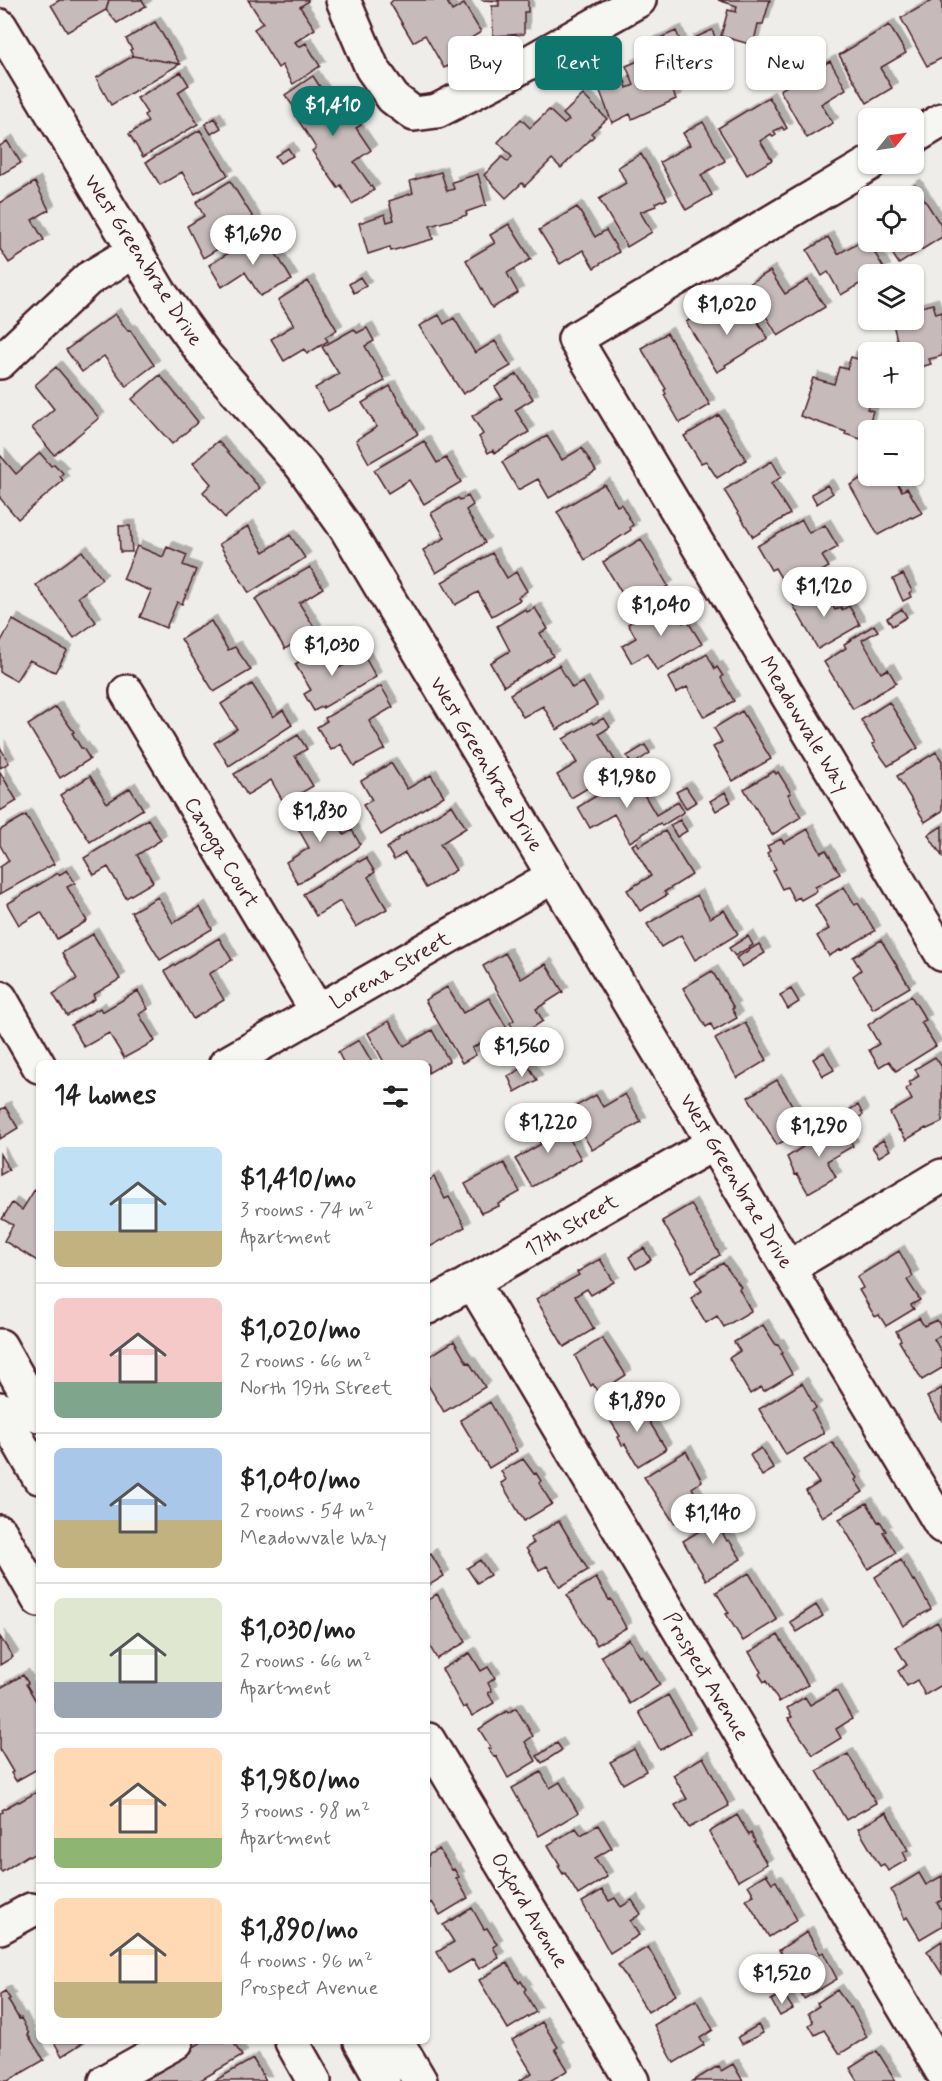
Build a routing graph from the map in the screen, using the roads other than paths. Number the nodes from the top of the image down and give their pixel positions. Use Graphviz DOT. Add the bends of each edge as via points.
graph roads {
  1 [pos="343,0"];
  2 [pos="639,0"];
  3 [pos="0,26"];
  4 [pos="942,120"];
  5 [pos="924,131"];
  6 [pos="858,171"];
  7 [pos="135,251"];
  8 [pos="0,362"];
  9 [pos="126,692"];
  10 [pos="554,876"];
  11 [pos="942,954"];
  12 [pos="0,998"];
  13 [pos="317,1011"];
  14 [pos="233,1060"];
  15 [pos="36,1061"];
  16 [pos="714,1143"];
  17 [pos="942,1176"];
  18 [pos="788,1268"];
  19 [pos="472,1281"];
  20 [pos="430,1306"];
  21 [pos="0,1346"];
  22 [pos="0,1408"];
  23 [pos="36,1410"];
  24 [pos="36,1472"];
  25 [pos="942,1526"];
  26 [pos="0,1532"];
  27 [pos="36,1595"];
  28 [pos="430,1743"];
  29 [pos="31,1910"];
  30 [pos="0,1927"];
  31 [pos="172,2044"];
  32 [pos="293,2044"];
  33 [pos="362,2044"];
  34 [pos="398,2044"];
  35 [pos="942,2071"];
  36 [pos="106,2081"];
  37 [pos="314,2081"];
  38 [pos="383,2081"];
  39 [pos="420,2081"];
  40 [pos="632,2081"];
  1 -- 2 [label="street" via="372,68 393,98 414,114 437,111"];
  3 -- 7 [label="street, West Greenbrae Drive"];
  4 -- 5 [label="street"];
  6 -- 11 [label="street, Meadowvale Way" via="575,339"];
  7 -- 8 [label="street" via="88,279"];
  7 -- 10 [label="street, West Greenbrae Drive" via="206,356 302,466 346,528"];
  9 -- 13 [label="street, Canoga Court"];
  10 -- 13 [label="street, Lorena Street"];
  10 -- 16 [label="street, West Greenbrae Drive"];
  12 -- 15 [label="street"];
  13 -- 14 [label="street, Lorena Street"];
  16 -- 18 [label="street, West Greenbrae Drive"];
  16 -- 19 [label="street, 17th Street"];
  17 -- 18 [label="street"];
  18 -- 25 [label="street, West Greenbrae Drive"];
  19 -- 20 [label="street, 17th Street"];
  19 -- 35 [label="street, Prospect Avenue"];
  21 -- 23 [label="street"];
  22 -- 24 [label="street"];
  26 -- 27 [label="street"];
  28 -- 40 [label="street, Oxford Avenue"];
  29 -- 30 [label="street"];
  31 -- 36 [label="street"];
  32 -- 37 [label="street"];
  33 -- 38 [label="street"];
  34 -- 39 [label="street"];
}
